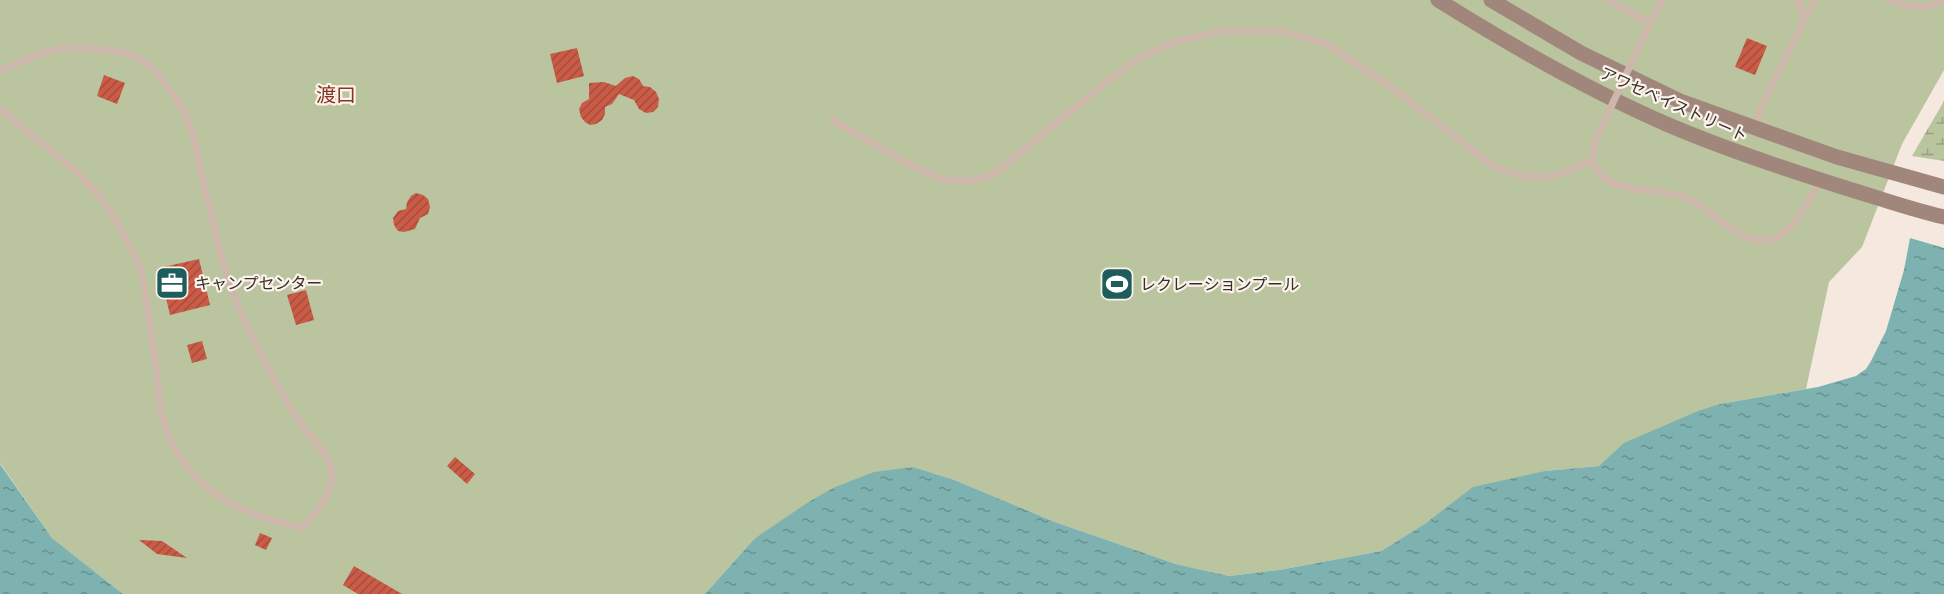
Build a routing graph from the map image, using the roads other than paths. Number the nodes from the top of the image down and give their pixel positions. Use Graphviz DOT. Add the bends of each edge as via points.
graph roads {
  1 [pos="1438,0"];
  2 [pos="1491,0"];
  3 [pos="1608,0"];
  4 [pos="1662,0"];
  5 [pos="1797,0"];
  6 [pos="1815,0"];
  7 [pos="1888,0"];
  8 [pos="1944,0"];
  9 [pos="1650,23"];
  10 [pos="1801,27"];
  11 [pos="0,71"];
  12 [pos="0,108"];
  13 [pos="833,120"];
  14 [pos="1754,129"];
  15 [pos="1592,160"];
  16 [pos="1821,180"];
  17 [pos="1943,186"];
  18 [pos="1939,216"];
  1 -- 16 [label="main road, アワセベイストリート" via="1565,75 1670,126"];
  2 -- 14 [label="main road, アワセベイストリート" via="1581,53 1660,92"];
  3 -- 9 [label="lane"];
  4 -- 9 [label="lane"];
  5 -- 10 [label="lane" via="1803,13"];
  6 -- 10 [label="lane"];
  7 -- 8 [label="lane" via="1926,8"];
  9 -- 15 [label="lane, bridge" via="1594,145"];
  10 -- 14 [label="lane"];
  11 -- 12 [label="lane" via="68,48 132,55 157,74 177,98 190,124 223,265 242,317 301,425 332,472 330,489 304,528 241,509 211,492 188,470 161,415 147,307 139,267 129,244 97,192"];
  13 -- 15 [label="lane" via="943,180 970,181 993,175 1140,58 1177,42 1223,31 1280,32 1327,44 1398,92 1494,167 1522,176 1545,177"];
  14 -- 17 [label="main road, アワセベイストリート"];
  15 -- 16 [label="lane" via="1598,173 1617,186 1687,199 1744,237 1759,241 1788,231"];
  16 -- 18 [label="main road, アワセベイストリート"];
}
